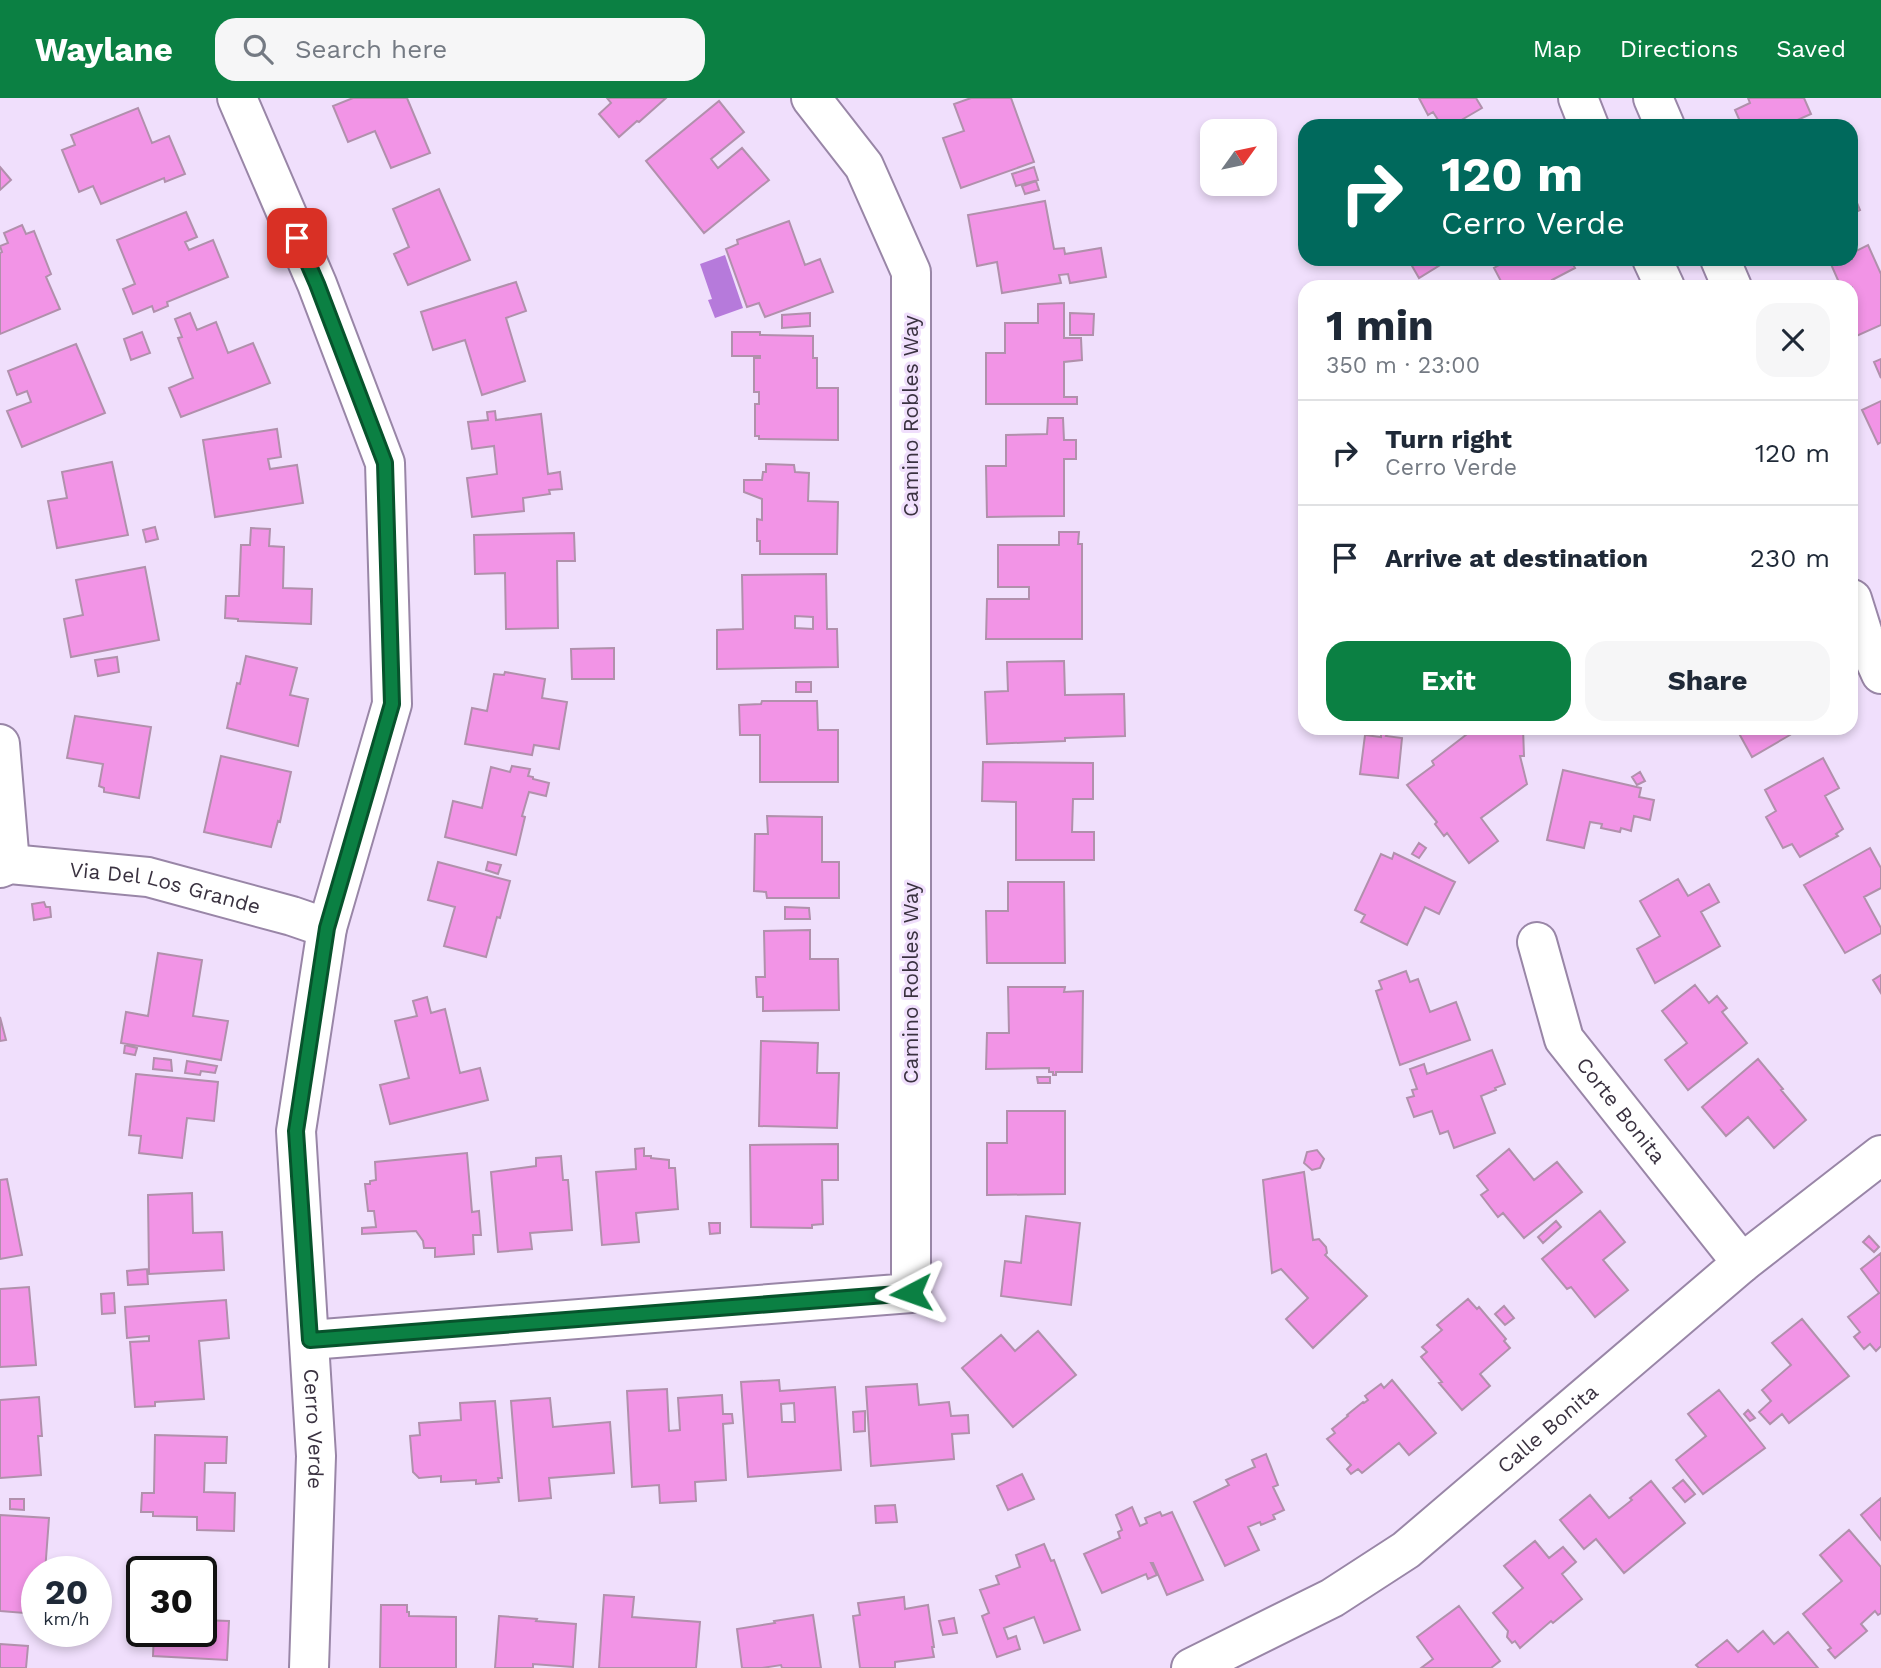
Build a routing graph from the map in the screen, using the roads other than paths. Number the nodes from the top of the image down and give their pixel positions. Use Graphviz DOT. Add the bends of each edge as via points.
graph roads {
  1 [pos="237,98"];
  2 [pos="811,98"];
  3 [pos="1578,98"];
  4 [pos="1653,98"];
  5 [pos="1586,119"];
  6 [pos="1662,119"];
  7 [pos="1862,619"];
  8 [pos="1881,674"];
  9 [pos="0,744"];
  10 [pos="5,866"];
  11 [pos="327,928"];
  12 [pos="1537,942"];
  13 [pos="1881,1155"];
  14 [pos="1742,1263"];
  15 [pos="310,1340"];
  16 [pos="309,1668"];
  17 [pos="1191,1668"];
  1 -- 11 [label="street, Cerro Verde" via="317,284 385,463 392,704"];
  2 -- 15 [label="street, Camino Robles Way" via="864,166 911,272 911,1293"];
  3 -- 5 [label="street"];
  4 -- 6 [label="street"];
  7 -- 8 [label="street"];
  9 -- 10 [label="street"];
  10 -- 11 [label="street, Via Del Los Grande" via="148,877"];
  11 -- 15 [label="street, Cerro Verde" via="296,1131"];
  12 -- 14 [label="street, Corte Bonita" via="1564,1039"];
  13 -- 14 [label="street, Calle Bonita"];
  14 -- 17 [label="street, Calle Bonita" via="1406,1550 1332,1598"];
  15 -- 16 [label="street, Cerro Verde" via="316,1456"];
}
